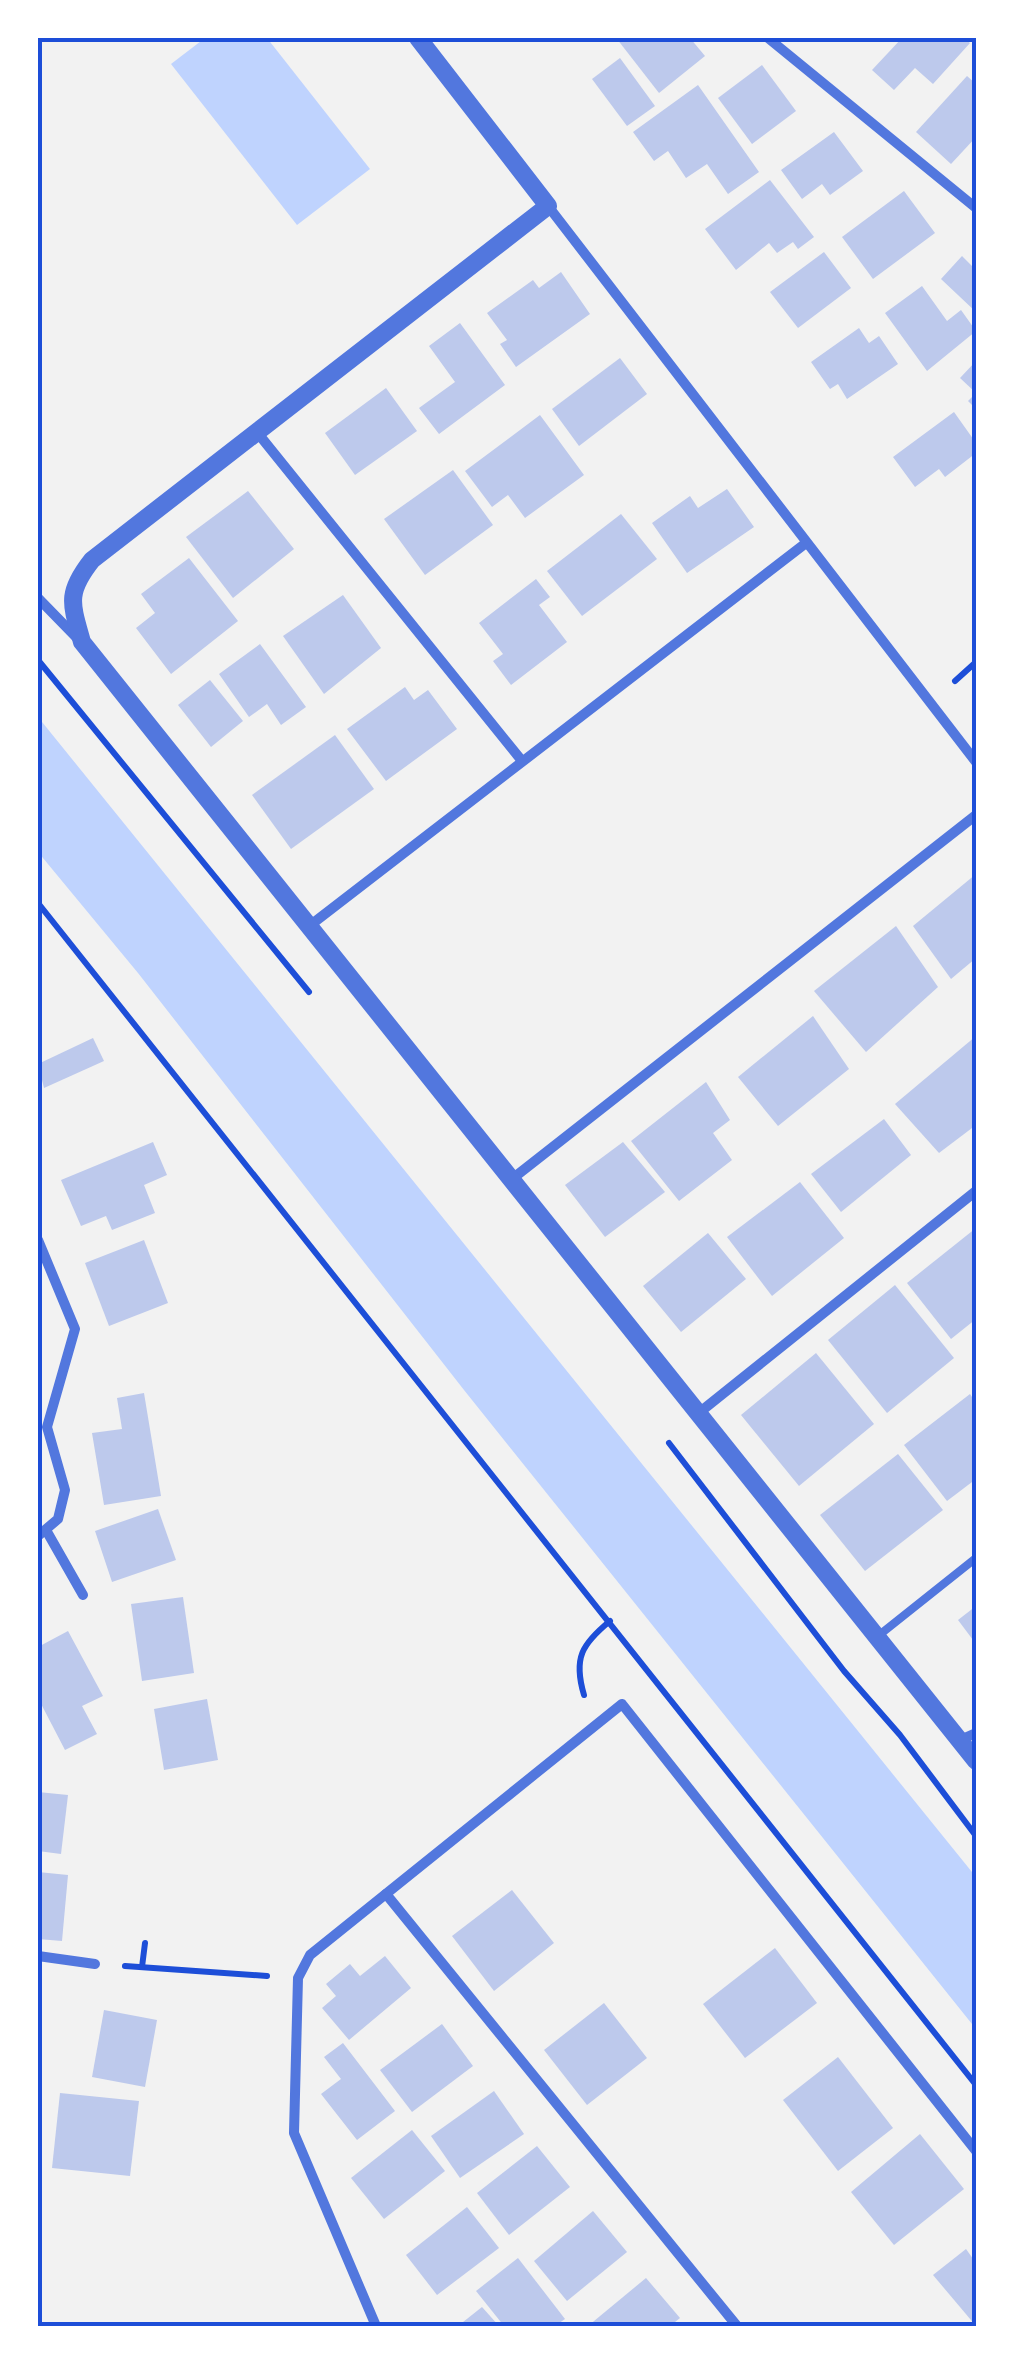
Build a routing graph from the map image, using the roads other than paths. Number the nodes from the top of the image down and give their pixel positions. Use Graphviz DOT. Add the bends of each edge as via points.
graph roads {
  1 [pos="418,38"];
  2 [pos="768,38"];
  3 [pos="548,206"];
  4 [pos="976,208"];
  5 [pos="256,431"];
  6 [pos="806,542"];
  7 [pos="38,598"];
  8 [pos="82,642"];
  9 [pos="522,761"];
  10 [pos="976,762"];
  11 [pos="976,815"];
  12 [pos="307,927"];
  13 [pos="512,1179"];
  14 [pos="976,1191"];
  15 [pos="38,1240"];
  16 [pos="700,1412"];
  17 [pos="42,1533"];
  18 [pos="976,1558"];
  19 [pos="83,1595"];
  20 [pos="878,1636"];
  21 [pos="968,1737"];
  22 [pos="976,1761"];
  23 [pos="386,1894"];
  24 [pos="38,1956"];
  25 [pos="95,1964"];
  26 [pos="976,2151"];
  27 [pos="376,2326"];
  28 [pos="738,2326"];
  1 -- 3 [label="street"];
  2 -- 4 [label="street"];
  3 -- 5 [label="street"];
  3 -- 6 [label="street"];
  5 -- 8 [label="street" via="92,560 74,582"];
  5 -- 9 [label="street"];
  6 -- 9 [label="street"];
  6 -- 10 [label="street"];
  7 -- 8 [label="street"];
  8 -- 12 [label="street"];
  9 -- 12 [label="street"];
  11 -- 13 [label="street"];
  12 -- 13 [label="street"];
  13 -- 16 [label="street"];
  14 -- 16 [label="street"];
  15 -- 17 [label="street" via="75,1329 48,1427 65,1490 58,1520"];
  16 -- 20 [label="street"];
  17 -- 19 [label="street"];
  18 -- 20 [label="lane"];
  20 -- 21 [label="street"];
  21 -- 22 [label="street"];
  23 -- 26 [label="street" via="622,1704"];
  23 -- 27 [label="street" via="310,1956 298,1978 294,2133"];
  23 -- 28 [label="street"];
  24 -- 25 [label="street"];
}
